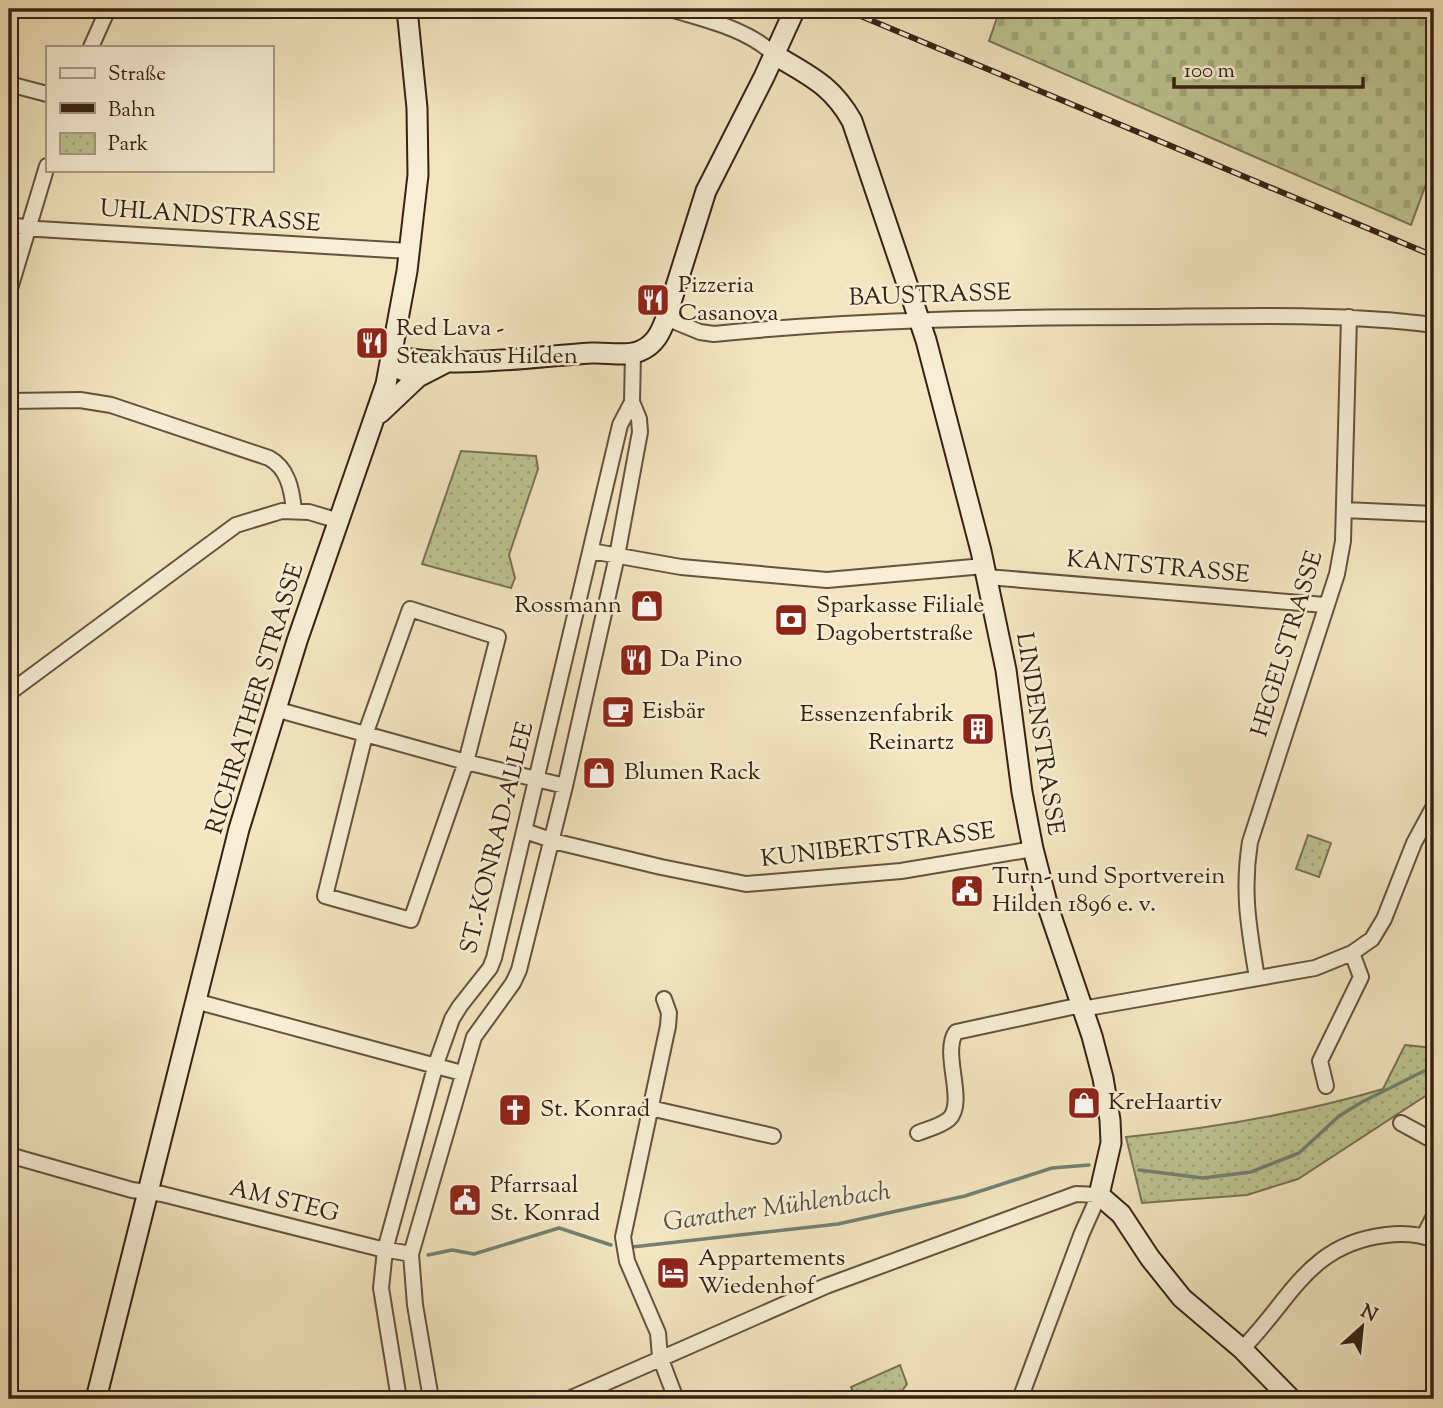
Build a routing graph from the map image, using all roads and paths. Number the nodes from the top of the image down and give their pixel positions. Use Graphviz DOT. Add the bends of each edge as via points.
graph roads {
  1 [pos="108,9"];
  2 [pos="407,9"];
  3 [pos="670,9"];
  4 [pos="795,9"];
  5 [pos="91,46"];
  6 [pos="768,49"];
  7 [pos="9,84"];
  8 [pos="46,94"];
  9 [pos="46,169"];
  10 [pos="9,225"];
  11 [pos="27,228"];
  12 [pos="409,251"];
  13 [pos="9,292"];
  14 [pos="1349,317"];
  15 [pos="666,318"];
  16 [pos="918,320"];
  17 [pos="1434,326"];
  18 [pos="633,353"];
  19 [pos="392,356"];
  20 [pos="447,362"];
  21 [pos="418,377"];
  22 [pos="9,401"];
  23 [pos="632,402"];
  24 [pos="374,419"];
  25 [pos="1344,510"];
  26 [pos="294,511"];
  27 [pos="1434,514"];
  28 [pos="339,521"];
  29 [pos="591,551"];
  30 [pos="617,556"];
  31 [pos="986,572"];
  32 [pos="1325,605"];
  33 [pos="9,693"];
  34 [pos="275,709"];
  35 [pos="365,735"];
  36 [pos="466,762"];
  37 [pos="536,780"];
  38 [pos="565,786"];
  39 [pos="1434,806"];
  40 [pos="525,831"];
  41 [pos="552,840"];
  42 [pos="1033,849"];
  43 [pos="1352,953"];
  44 [pos="1257,978"];
  45 [pos="664,999"];
  46 [pos="195,1001"];
  47 [pos="1081,1007"];
  48 [pos="436,1064"];
  49 [pos="462,1073"];
  50 [pos="1326,1086"];
  51 [pos="650,1108"];
  52 [pos="1401,1123"];
  53 [pos="918,1133"];
  54 [pos="772,1136"];
  55 [pos="1434,1141"];
  56 [pos="9,1155"];
  57 [pos="147,1193"];
  58 [pos="1099,1195"];
  59 [pos="1434,1216"];
  60 [pos="1429,1238"];
  61 [pos="384,1250"];
  62 [pos="411,1254"];
  63 [pos="1242,1349"];
  64 [pos="660,1357"];
  65 [pos="96,1399"];
  66 [pos="399,1399"];
  67 [pos="431,1399"];
  68 [pos="569,1399"];
  69 [pos="676,1399"];
  70 [pos="1020,1399"];
  71 [pos="1291,1399"];
  1 -- 5 [label="street"];
  2 -- 12 [label="main road, RICHRATHER STRASSE" via="418,174"];
  3 -- 6 [label="street" via="729,27"];
  4 -- 6 [label="main road"];
  6 -- 15 [label="main road" via="706,191"];
  6 -- 16 [label="main road, LINDENSTRASSE" via="822,83 839,98 852,121"];
  7 -- 8 [label="street"];
  9 -- 11 [label="street"];
  10 -- 11 [label="street, UHLANDSTRASSE"];
  11 -- 12 [label="street, UHLANDSTRASSE"];
  11 -- 13 [label="street"];
  12 -- 19 [label="main road, RICHRATHER STRASSE"];
  14 -- 16 [label="street, BAUSTRASSE"];
  14 -- 17 [label="street, BAUSTRASSE"];
  14 -- 25 [label="street, HEGELSTRASSE"];
  15 -- 16 [label="street, BAUSTRASSE" via="714,334"];
  15 -- 18 [label="main road" via="655,341"];
  16 -- 31 [label="main road, LINDENSTRASSE"];
  18 -- 20 [label="main road"];
  18 -- 23 [label="street, ST.-KONRAD-ALLEE"];
  19 -- 20 [label="main road"];
  19 -- 21 [label="main road" via="402,370"];
  19 -- 24 [label="main road, RICHRATHER STRASSE"];
  20 -- 21 [label="main road"];
  21 -- 24 [label="main road"];
  22 -- 26 [label="street" via="80,400 111,405 269,458 285,472"];
  23 -- 29 [label="street, ST.-KONRAD-ALLEE" via="620,425"];
  23 -- 30 [label="street, ST.-KONRAD-ALLEE" via="640,432"];
  24 -- 28 [label="main road, RICHRATHER STRASSE"];
  25 -- 27 [label="street"];
  25 -- 32 [label="street, HEGELSTRASSE" via="1337,574"];
  26 -- 28 [label="street"];
  26 -- 33 [label="street" via="236,525"];
  28 -- 34 [label="main road, RICHRATHER STRASSE"];
  29 -- 30 [label="street, KANTSTRASSE"];
  29 -- 37 [label="street, ST.-KONRAD-ALLEE"];
  30 -- 31 [label="street, KANTSTRASSE" via="681,567 827,580"];
  30 -- 38 [label="street, ST.-KONRAD-ALLEE"];
  31 -- 32 [label="street, KANTSTRASSE"];
  31 -- 42 [label="main road, LINDENSTRASSE"];
  32 -- 44 [label="street, HEGELSTRASSE" via="1250,842 1246,912"];
  34 -- 35 [label="street"];
  34 -- 46 [label="main road, RICHRATHER STRASSE"];
  35 -- 36 [label="street"];
  35 -- 36 [label="street" via="410,609 498,637"];
  35 -- 36 [label="street" via="325,896 411,920"];
  36 -- 37 [label="street"];
  37 -- 38 [label="street"];
  37 -- 40 [label="street, ST.-KONRAD-ALLEE"];
  38 -- 41 [label="street, ST.-KONRAD-ALLEE"];
  39 -- 43 [label="street" via="1384,919 1372,939"];
  40 -- 41 [label="street, KUNIBERTSTRASSE"];
  40 -- 48 [label="street, ST.-KONRAD-ALLEE" via="494,958 456,1011"];
  41 -- 42 [label="street, KUNIBERTSTRASSE" via="746,884 901,871"];
  41 -- 49 [label="street, ST.-KONRAD-ALLEE" via="517,977 474,1037"];
  42 -- 47 [label="main road, LINDENSTRASSE"];
  43 -- 44 [label="street" via="1315,968"];
  43 -- 50 [label="street" via="1361,977 1320,1061"];
  44 -- 47 [label="street"];
  45 -- 51 [label="street" via="668,1026"];
  46 -- 48 [label="street"];
  46 -- 57 [label="main road, RICHRATHER STRASSE"];
  47 -- 53 [label="street" via="956,1032 951,1044 955,1108 946,1121"];
  47 -- 58 [label="main road, LINDENSTRASSE" via="1103,1078 1110,1120 1109,1157"];
  48 -- 49 [label="street"];
  48 -- 61 [label="street, ST.-KONRAD-ALLEE"];
  49 -- 62 [label="street, ST.-KONRAD-ALLEE"];
  51 -- 54 [label="street"];
  51 -- 64 [label="street" via="622,1237 627,1261 657,1333"];
  52 -- 55 [label="street"];
  56 -- 57 [label="street, AM STEG"];
  57 -- 61 [label="street, AM STEG"];
  57 -- 65 [label="main road, RICHRATHER STRASSE"];
  58 -- 63 [label="main road" via="1121,1214 1182,1298"];
  58 -- 64 [label="street" via="1076,1195 992,1224 826,1286"];
  58 -- 70 [label="street"];
  59 -- 60 [label="street"];
  60 -- 63 [label="street" via="1397,1233 1346,1243 1317,1262"];
  61 -- 62 [label="street, AM STEG"];
  61 -- 66 [label="street, ST.-KONRAD-ALLEE" via="381,1288"];
  62 -- 67 [label="street, ST.-KONRAD-ALLEE"];
  63 -- 71 [label="main road"];
  64 -- 68 [label="street"];
  64 -- 69 [label="street"];
}
